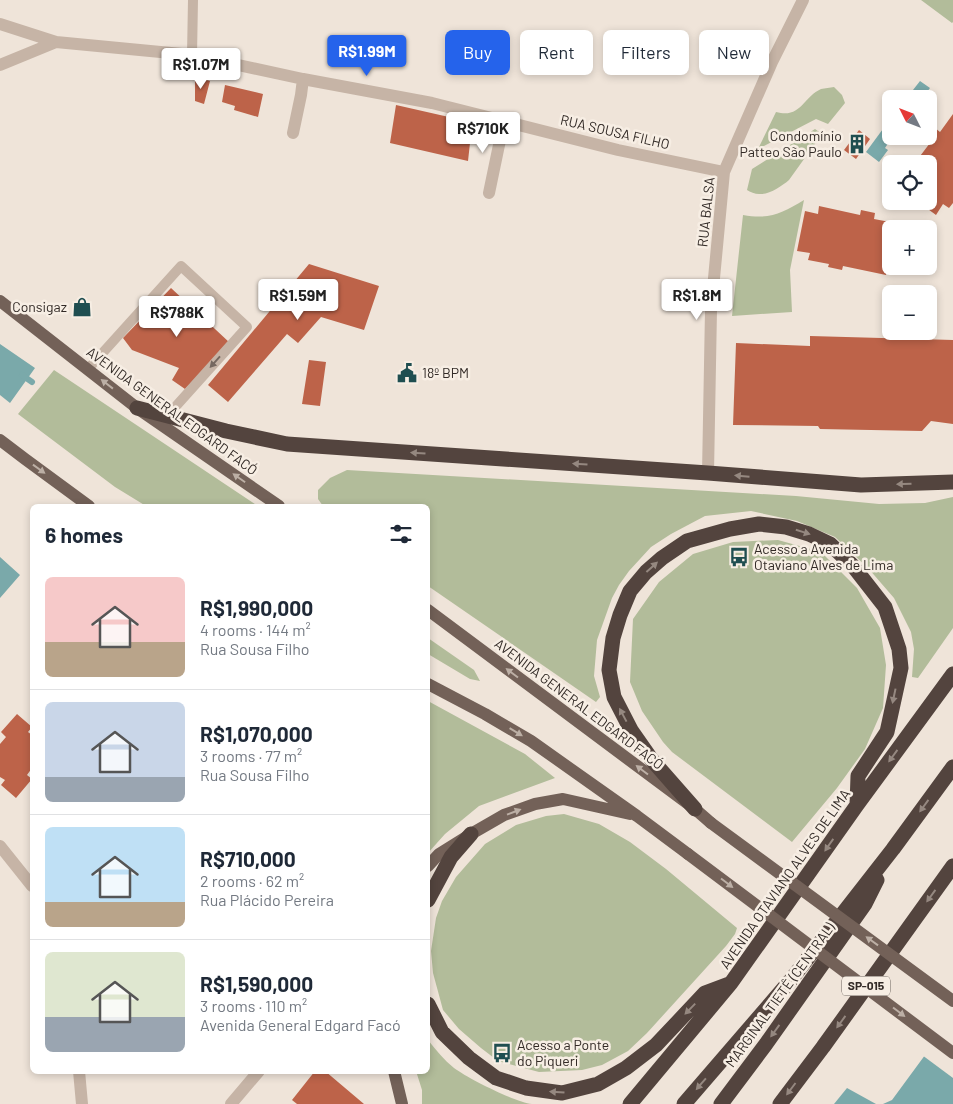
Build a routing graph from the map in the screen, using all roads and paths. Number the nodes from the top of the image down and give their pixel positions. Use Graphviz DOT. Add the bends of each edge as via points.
graph roads {
  1 [pos="193,0"];
  2 [pos="803,0"];
  3 [pos="0,24"];
  4 [pos="56,42"];
  5 [pos="192,55"];
  6 [pos="0,66"];
  7 [pos="303,79"];
  8 [pos="504,122"];
  9 [pos="293,133"];
  10 [pos="724,172"];
  11 [pos="489,193"];
  12 [pos="0,301"];
  13 [pos="88,369"];
  14 [pos="137,408"];
  15 [pos="168,416"];
  16 [pos="0,440"];
  17 [pos="708,473"];
  18 [pos="953,482"];
  19 [pos="87,504"];
  20 [pos="276,504"];
  21 [pos="430,611"];
  22 [pos="953,674"];
  23 [pos="430,685"];
  24 [pos="953,767"];
  25 [pos="857,805"];
  26 [pos="695,809"];
  27 [pos="638,816"];
  28 [pos="471,834"];
  29 [pos="0,846"];
  30 [pos="893,849"];
  31 [pos="430,864"];
  32 [pos="953,866"];
  33 [pos="30,884"];
  34 [pos="430,896"];
  35 [pos="731,983"];
  36 [pos="953,1001"];
  37 [pos="430,1008"];
  38 [pos="953,1053"];
  39 [pos="79,1074"];
  40 [pos="256,1074"];
  41 [pos="395,1074"];
  42 [pos="633,1100"];
  43 [pos="82,1104"];
  44 [pos="231,1104"];
  45 [pos="402,1104"];
  46 [pos="622,1104"];
  47 [pos="684,1104"];
  48 [pos="721,1104"];
  49 [pos="780,1104"];
  1 -- 5 [label="lane"];
  2 -- 10 [label="street, RUA BALSA"];
  3 -- 4 [label="street, RUA SOUSA FILHO"];
  4 -- 5 [label="street, RUA SOUSA FILHO"];
  4 -- 6 [label="street"];
  5 -- 7 [label="street, RUA SOUSA FILHO"];
  7 -- 8 [label="street, RUA SOUSA FILHO" via="432,104"];
  7 -- 9 [label="street"];
  8 -- 10 [label="street, RUA SOUSA FILHO"];
  8 -- 11 [label="street"];
  10 -- 17 [label="street, RUA BALSA" via="711,310"];
  12 -- 13 [label="main road, AVENIDA GENERAL EDGARD FACÓ"];
  14 -- 13 [label="main road, AVENIDA GENERAL EDGARD FACÓ, one-way"];
  13 -- 15 [label="lane, one-way" via="181,266 247,326"];
  14 -- 15 [label="highway"];
  20 -- 14 [label="main road, AVENIDA GENERAL EDGARD FACÓ, one-way"];
  17 -- 15 [label="highway, one-way" via="287,444"];
  16 -- 19 [label="main road, one-way"];
  18 -- 17 [label="highway, one-way" via="861,485"];
  26 -- 21 [label="main road, AVENIDA GENERAL EDGARD FACÓ, one-way"];
  22 -- 25 [label="highway, AVENIDA OTAVIANO ALVES DE LIMA, one-way"];
  23 -- 27 [label="main road, one-way" via="531,741"];
  24 -- 30 [label="highway, one-way"];
  26 -- 25 [label="highway, one-way" via="652,760 614,697 609,670 613,638 630,591 662,558 687,541 759,524 786,527 830,544 885,607 900,648 901,668 887,732 858,776"];
  25 -- 35 [label="highway, AVENIDA OTAVIANO ALVES DE LIMA, one-way"];
  36 -- 26 [label="main road, AVENIDA GENERAL EDGARD FACÓ, one-way, bridge"];
  28 -- 27 [label="main road, one-way" via="535,804 563,800"];
  27 -- 38 [label="main road, one-way, bridge"];
  28 -- 31 [label="main road" via="439,854"];
  28 -- 34 [label="highway" via="451,857"];
  29 -- 33 [label="street"];
  30 -- 47 [label="highway, one-way" via="790,981"];
  30 -- 48 [label="highway, MARGINAL TIETÊ (CENTRAL), one-way" via="865,904"];
  32 -- 49 [label="highway, SP-015, one-way"];
  35 -- 37 [label="highway, one-way" via="705,993 656,1045 626,1068 598,1084 562,1093 526,1088 496,1078 442,1032"];
  35 -- 42 [label="highway, AVENIDA OTAVIANO ALVES DE LIMA"];
  39 -- 43 [label="street"];
  40 -- 44 [label="street"];
  41 -- 45 [label="main road"];
  42 -- 46 [label="main road, AVENIDA OTAVIANO ALVES DE LIMA"];
}
